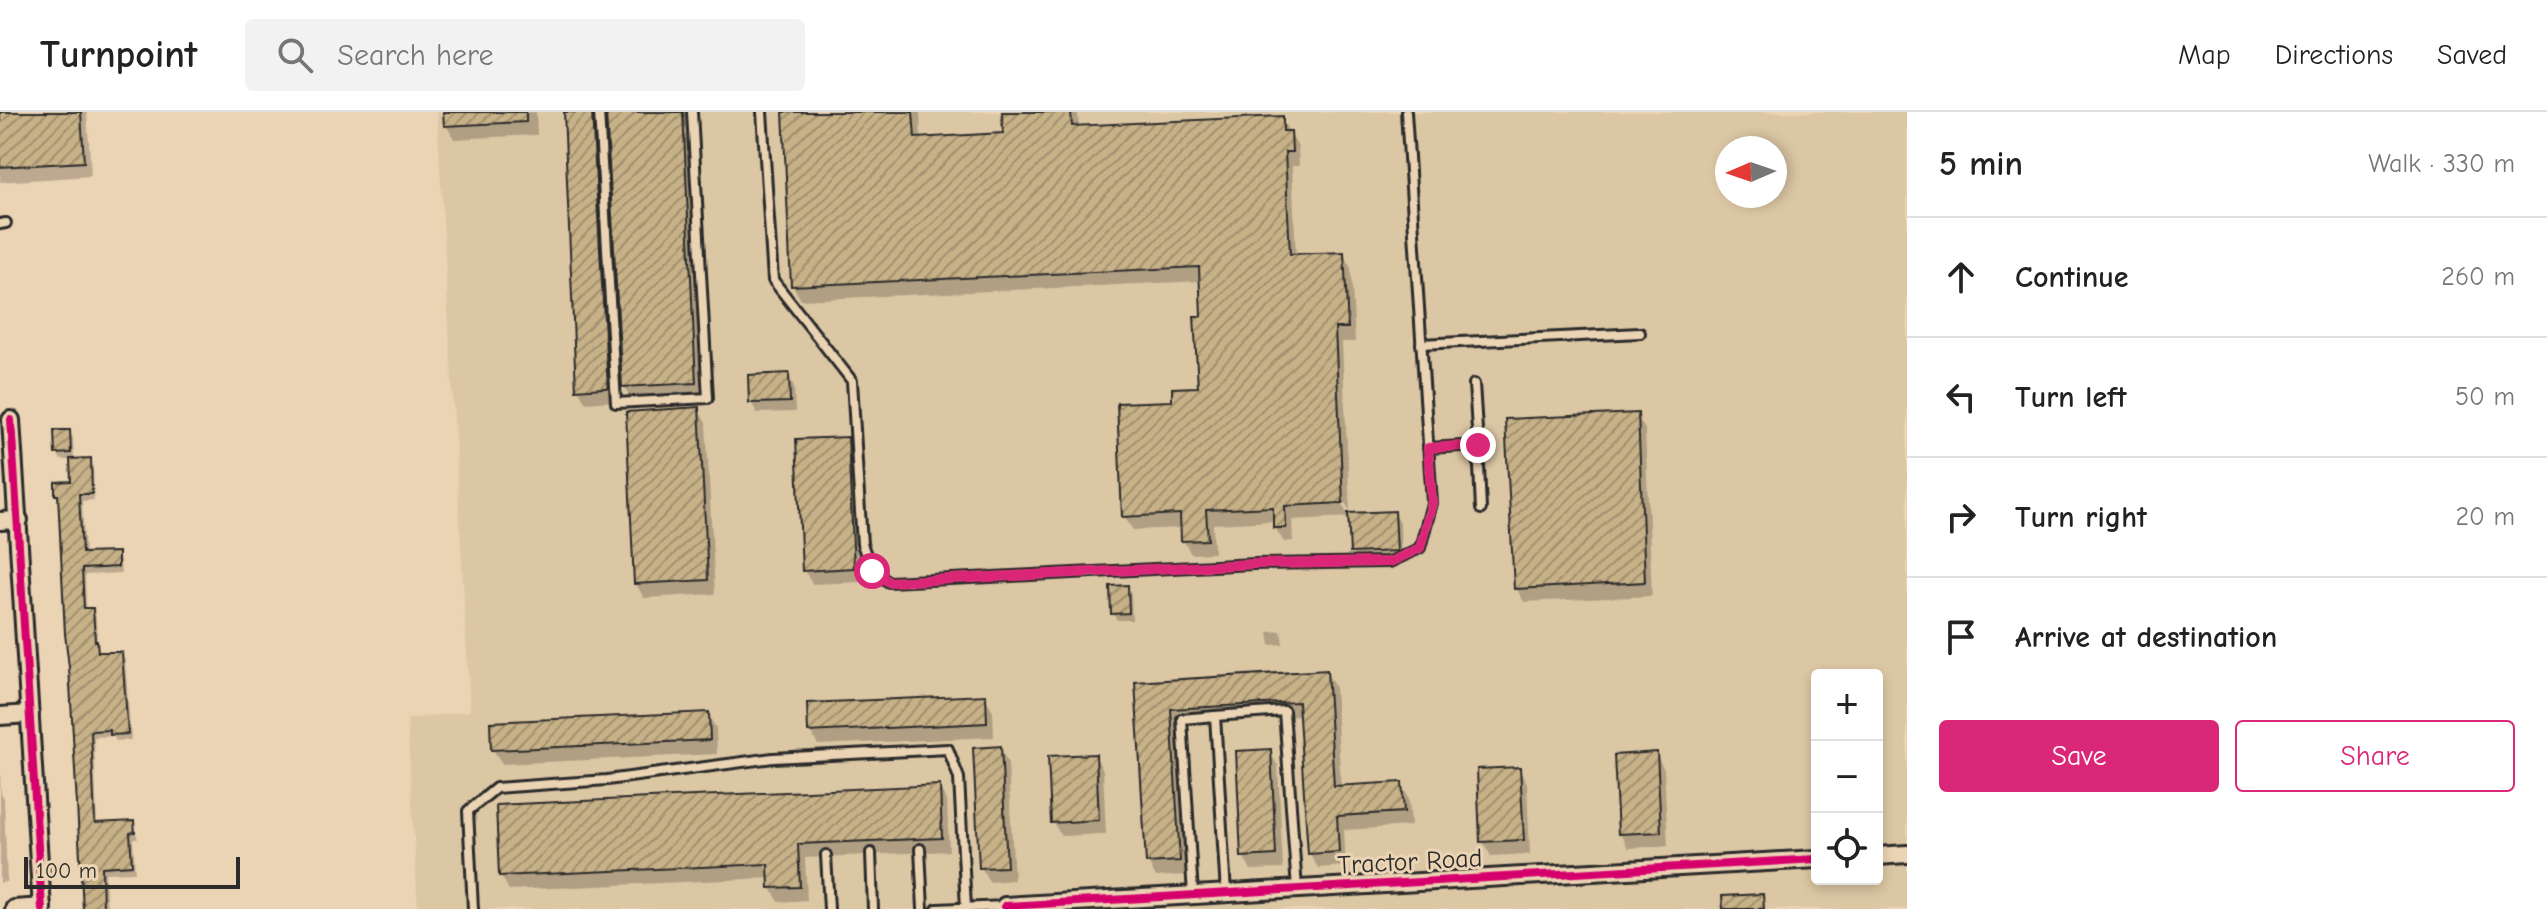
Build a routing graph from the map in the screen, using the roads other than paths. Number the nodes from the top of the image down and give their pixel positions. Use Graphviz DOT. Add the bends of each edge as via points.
graph roads {
  1 [pos="599,112"];
  2 [pos="692,112"];
  3 [pos="762,112"];
  4 [pos="1406,112"];
  5 [pos="1640,333"];
  6 [pos="1421,344"];
  7 [pos="1474,384"];
  8 [pos="11,420"];
  9 [pos="1478,445"];
  10 [pos="1428,448"];
  11 [pos="1481,509"];
  12 [pos="19,520"];
  13 [pos="0,521"];
  14 [pos="30,714"];
  15 [pos="0,716"];
  16 [pos="1215,716"];
  17 [pos="920,849"];
  18 [pos="871,853"];
  19 [pos="1907,854"];
  20 [pos="826,855"];
  21 [pos="1883,856"];
  22 [pos="1811,859"];
  23 [pos="1297,889"];
  24 [pos="1226,893"];
  25 [pos="1193,895"];
  26 [pos="1005,906"];
  27 [pos="42,908"];
  28 [pos="966,908"];
  29 [pos="14,909"];
  30 [pos="473,909"];
  31 [pos="829,909"];
  32 [pos="873,909"];
  33 [pos="923,909"];
  34 [pos="937,909"];
  1 -- 2 [label="lane" via="616,403 708,398"];
  3 -- 10 [label="lane" via="773,280 852,381 862,544 872,571 889,582 1390,562 1420,548 1432,503"];
  4 -- 6 [label="lane"];
  5 -- 6 [label="lane"];
  6 -- 10 [label="lane"];
  7 -- 9 [label="lane"];
  8 -- 12 [label="street"];
  9 -- 10 [label="lane"];
  9 -- 11 [label="lane"];
  12 -- 13 [label="street"];
  12 -- 14 [label="street"];
  14 -- 15 [label="street"];
  14 -- 27 [label="street"];
  16 -- 23 [label="lane" via="1284,711"];
  16 -- 24 [label="lane"];
  16 -- 25 [label="lane" via="1182,719"];
  17 -- 33 [label="lane"];
  18 -- 32 [label="lane"];
  19 -- 21 [label="street"];
  20 -- 31 [label="lane"];
  22 -- 23 [label="street, Tractor Road"];
  23 -- 24 [label="street, Tractor Road"];
  24 -- 25 [label="street, Tractor Road"];
  25 -- 26 [label="street, Tractor Road"];
  26 -- 28 [label="lane"];
  27 -- 29 [label="street"];
  28 -- 30 [label="lane" via="959,778 948,749 773,758 496,788 468,811"];
  28 -- 34 [label="lane"];
}
